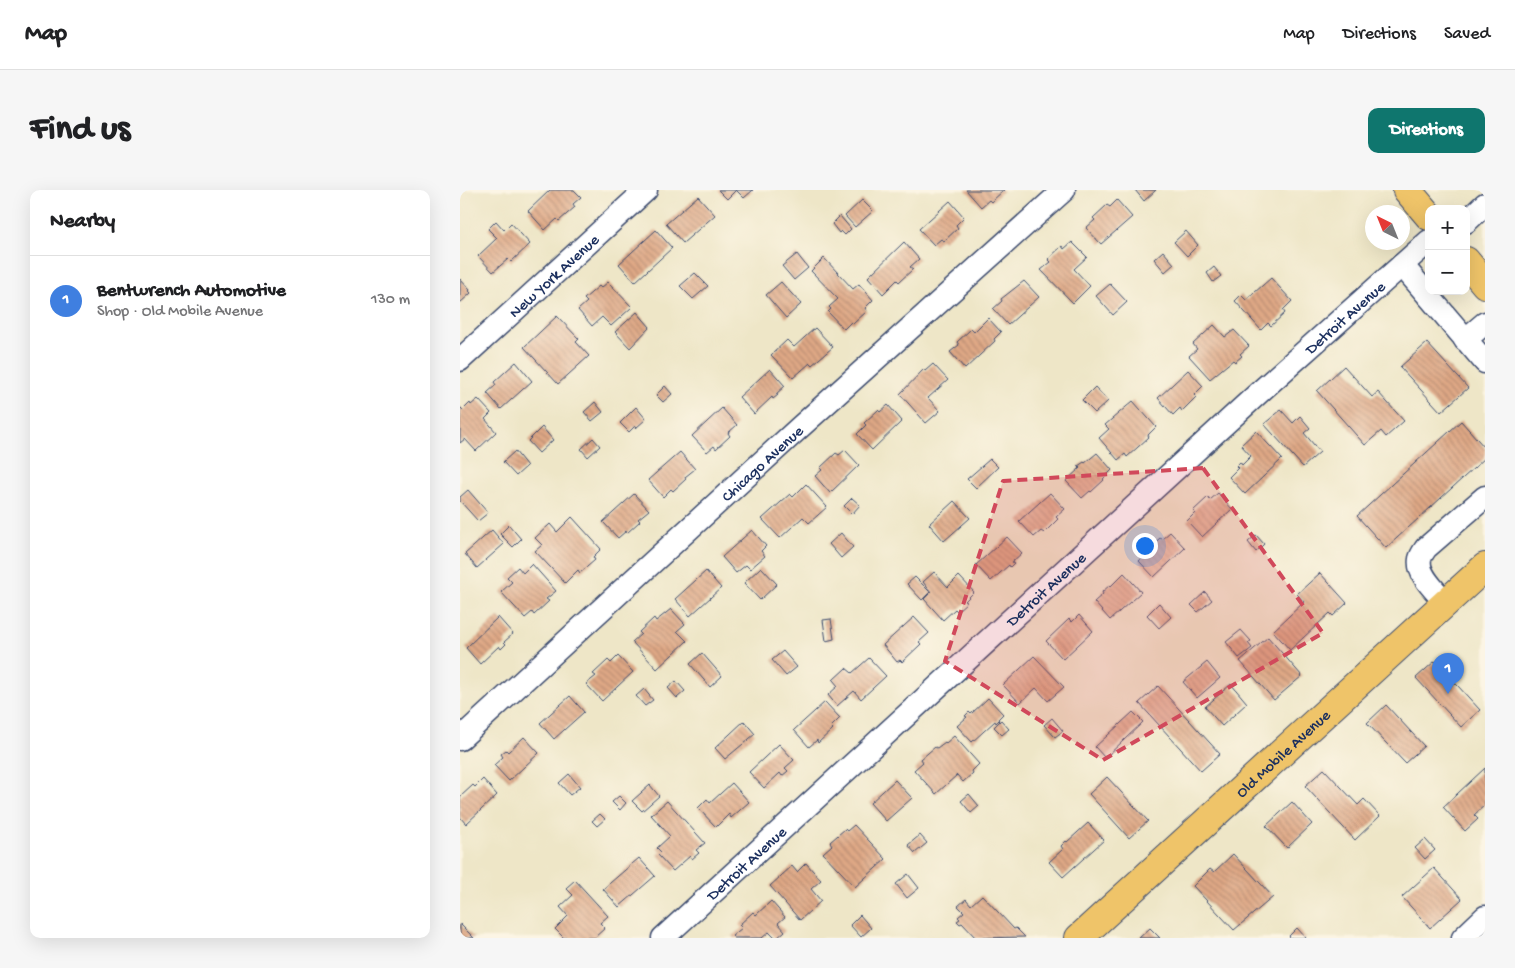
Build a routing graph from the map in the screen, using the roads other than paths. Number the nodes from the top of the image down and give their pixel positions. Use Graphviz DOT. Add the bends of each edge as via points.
graph roads {
  1 [pos="646,190"];
  2 [pos="1064,190"];
  3 [pos="1407,190"];
  4 [pos="1485,204"];
  5 [pos="1425,211"];
  6 [pos="1470,218"];
  7 [pos="1425,245"];
  8 [pos="1402,265"];
  9 [pos="1470,266"];
  10 [pos="1485,284"];
  11 [pos="1485,323"];
  12 [pos="1465,340"];
  13 [pos="460,360"];
  14 [pos="1485,362"];
  15 [pos="1485,497"];
  16 [pos="1485,567"];
  17 [pos="1446,602"];
  18 [pos="460,739"];
  19 [pos="1485,917"];
  20 [pos="663,938"];
  21 [pos="1079,938"];
  22 [pos="1463,938"];
  1 -- 13 [label="street, New York Avenue"];
  2 -- 18 [label="street, Chicago Avenue"];
  3 -- 5 [label="main road"];
  4 -- 6 [label="street"];
  7 -- 8 [label="street, Detroit Avenue"];
  8 -- 12 [label="street"];
  8 -- 20 [label="street, Detroit Avenue"];
  9 -- 10 [label="main road"];
  11 -- 12 [label="street"];
  12 -- 14 [label="street"];
  15 -- 17 [label="street" via="1426,548 1420,558 1425,579"];
  16 -- 17 [label="main road, Old Mobile Avenue"];
  17 -- 21 [label="main road, Old Mobile Avenue"];
  19 -- 22 [label="street"];
}
